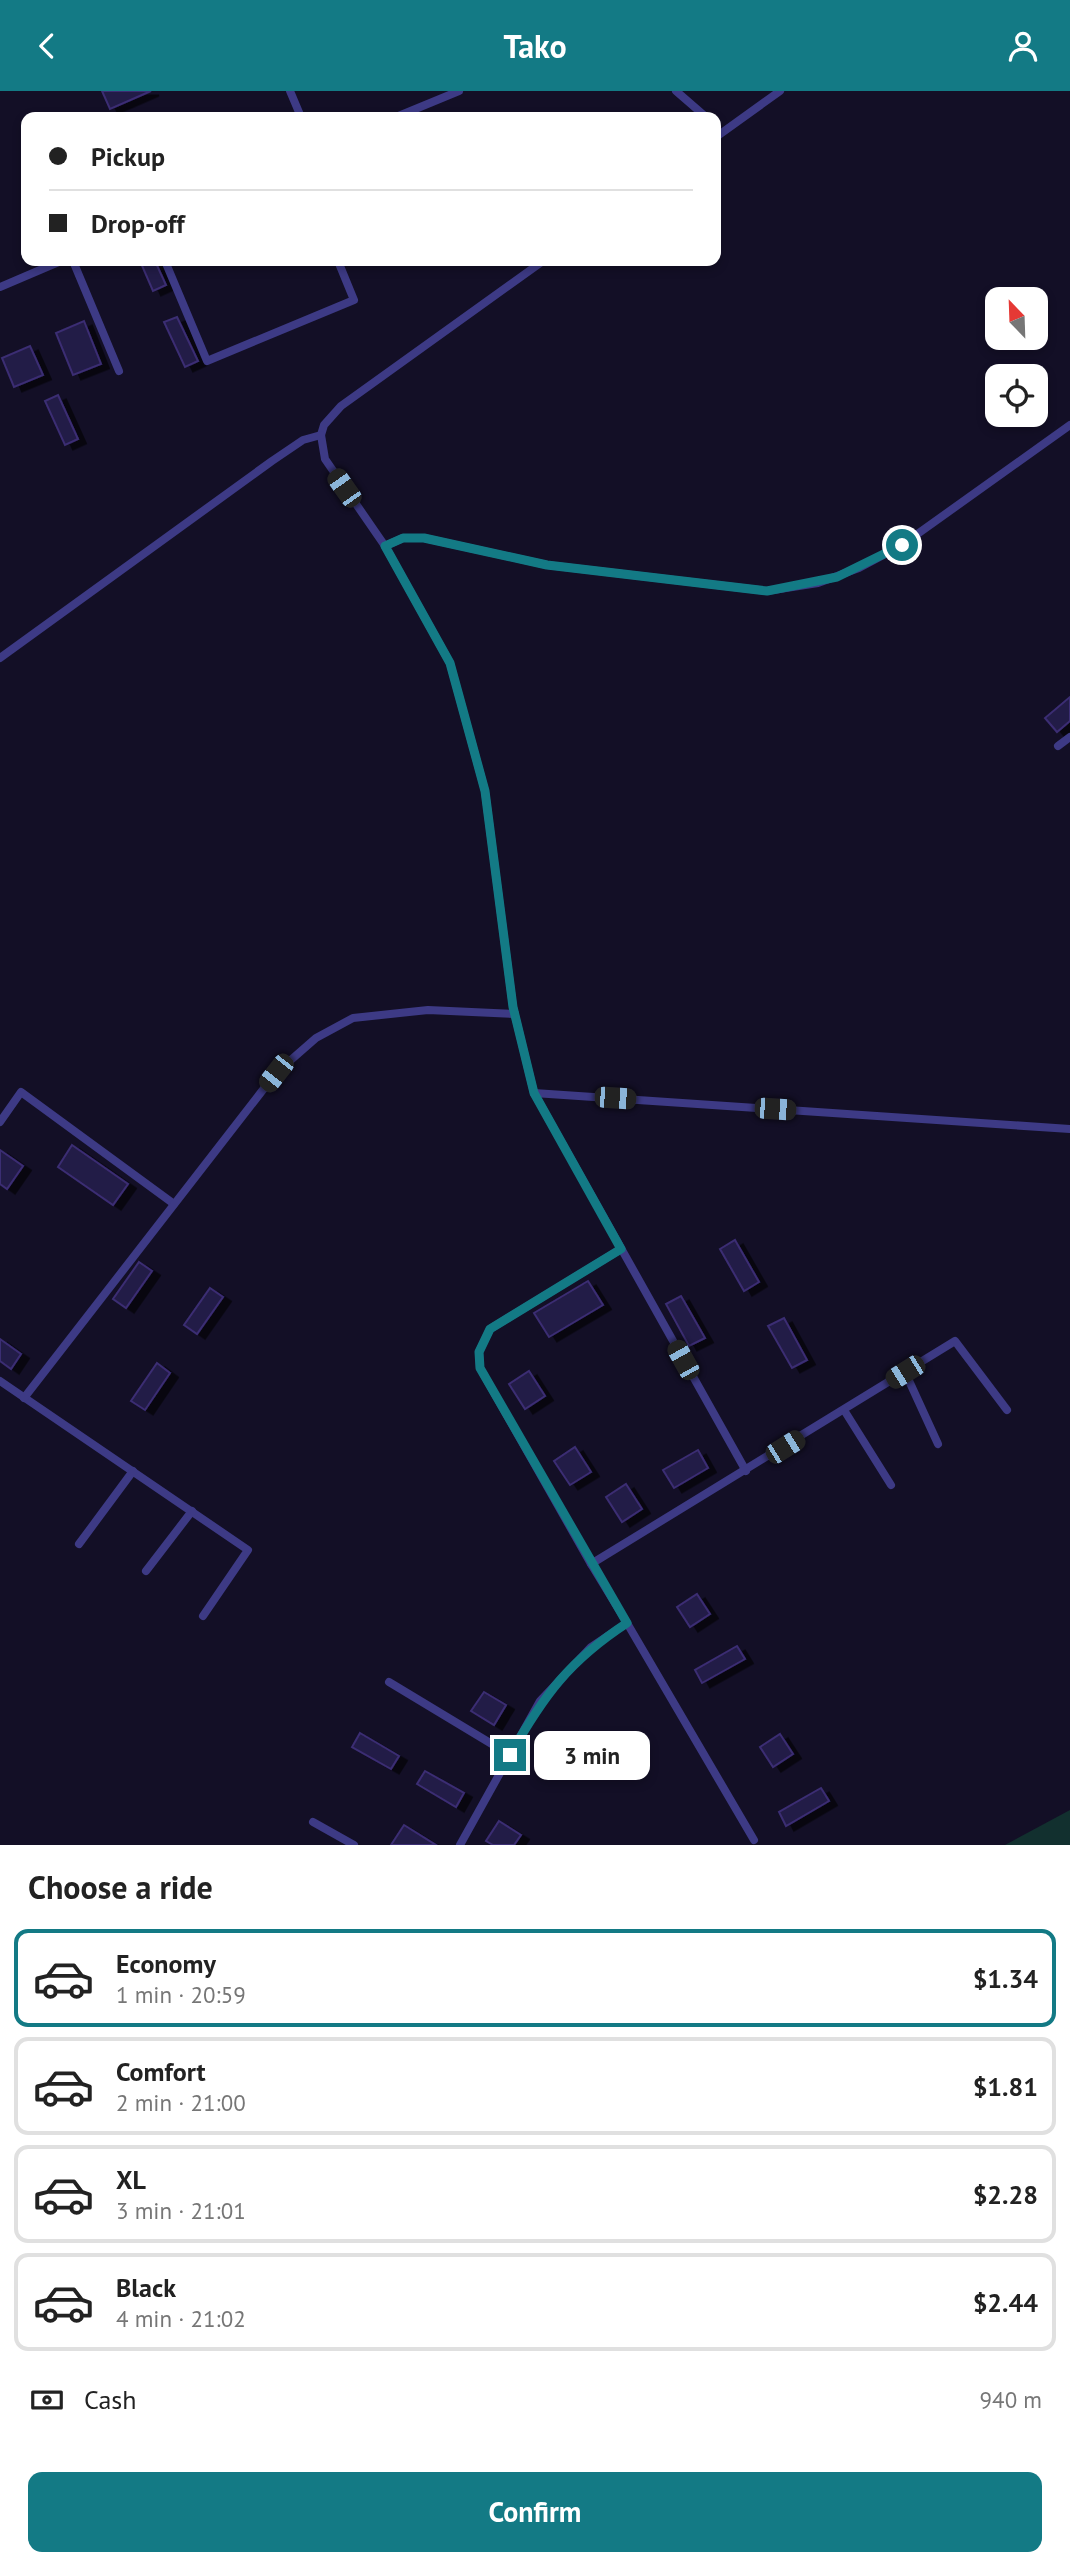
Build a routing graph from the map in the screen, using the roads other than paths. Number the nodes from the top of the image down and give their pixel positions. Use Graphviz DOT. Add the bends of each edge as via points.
graph roads {
  1 [pos="290,91"];
  2 [pos="459,91"];
  3 [pos="676,91"];
  4 [pos="780,91"];
  5 [pos="299,112"];
  6 [pos="408,112"];
  7 [pos="700,112"];
  8 [pos="721,130"];
  9 [pos="49,266"];
  10 [pos="75,266"];
  11 [pos="167,266"];
  12 [pos="340,266"];
  13 [pos="536,266"];
  14 [pos="0,287"];
  15 [pos="119,372"];
  16 [pos="1069,427"];
  17 [pos="321,435"];
  18 [pos="385,546"];
  19 [pos="0,657"];
  20 [pos="1070,737"];
  21 [pos="1058,746"];
  22 [pos="515,1014"];
  23 [pos="534,1093"];
  24 [pos="0,1122"];
  25 [pos="1070,1129"];
  26 [pos="174,1204"];
  27 [pos="621,1249"];
  28 [pos="905,1372"];
  29 [pos="0,1381"];
  30 [pos="24,1398"];
  31 [pos="844,1410"];
  32 [pos="1007,1410"];
  33 [pos="938,1444"];
  34 [pos="133,1471"];
  35 [pos="746,1471"];
  36 [pos="891,1485"];
  37 [pos="192,1511"];
  38 [pos="79,1544"];
  39 [pos="591,1565"];
  40 [pos="146,1571"];
  41 [pos="203,1616"];
  42 [pos="627,1623"];
  43 [pos="389,1682"];
  44 [pos="510,1755"];
  45 [pos="313,1822"];
  46 [pos="754,1840"];
  47 [pos="354,1845"];
  48 [pos="460,1845"];
  1 -- 5 [label="lane"];
  2 -- 6 [label="lane"];
  3 -- 7 [label="lane"];
  4 -- 8 [label="lane"];
  9 -- 14 [label="lane"];
  10 -- 15 [label="lane"];
  11 -- 12 [label="lane" via="207,361 354,300"];
  13 -- 17 [label="lane" via="341,406"];
  16 -- 18 [label="lane" via="902,545 818,583 767,591 547,565 424,538 403,538"];
  17 -- 18 [label="lane" via="330,468"];
  17 -- 19 [label="lane" via="303,440 272,461"];
  18 -- 22 [label="lane" via="450,663 485,791"];
  20 -- 21 [label="lane"];
  22 -- 23 [label="lane"];
  22 -- 26 [label="lane" via="428,1010 353,1018 316,1038 276,1073"];
  23 -- 25 [label="lane"];
  23 -- 27 [label="lane"];
  24 -- 26 [label="lane" via="21,1092"];
  26 -- 30 [label="lane"];
  27 -- 35 [label="lane"];
  27 -- 39 [label="lane" via="490,1329 479,1352 480,1368"];
  28 -- 31 [label="lane"];
  28 -- 32 [label="lane" via="955,1341"];
  28 -- 33 [label="lane"];
  29 -- 30 [label="lane"];
  30 -- 34 [label="lane"];
  31 -- 35 [label="lane"];
  31 -- 36 [label="lane"];
  34 -- 37 [label="lane"];
  34 -- 38 [label="lane"];
  35 -- 39 [label="lane"];
  37 -- 40 [label="lane"];
  37 -- 41 [label="lane" via="248,1550"];
  39 -- 42 [label="lane"];
  42 -- 44 [label="lane" via="591,1647 540,1701"];
  42 -- 46 [label="lane"];
  43 -- 44 [label="lane"];
  44 -- 48 [label="lane"];
  45 -- 47 [label="lane"];
}
